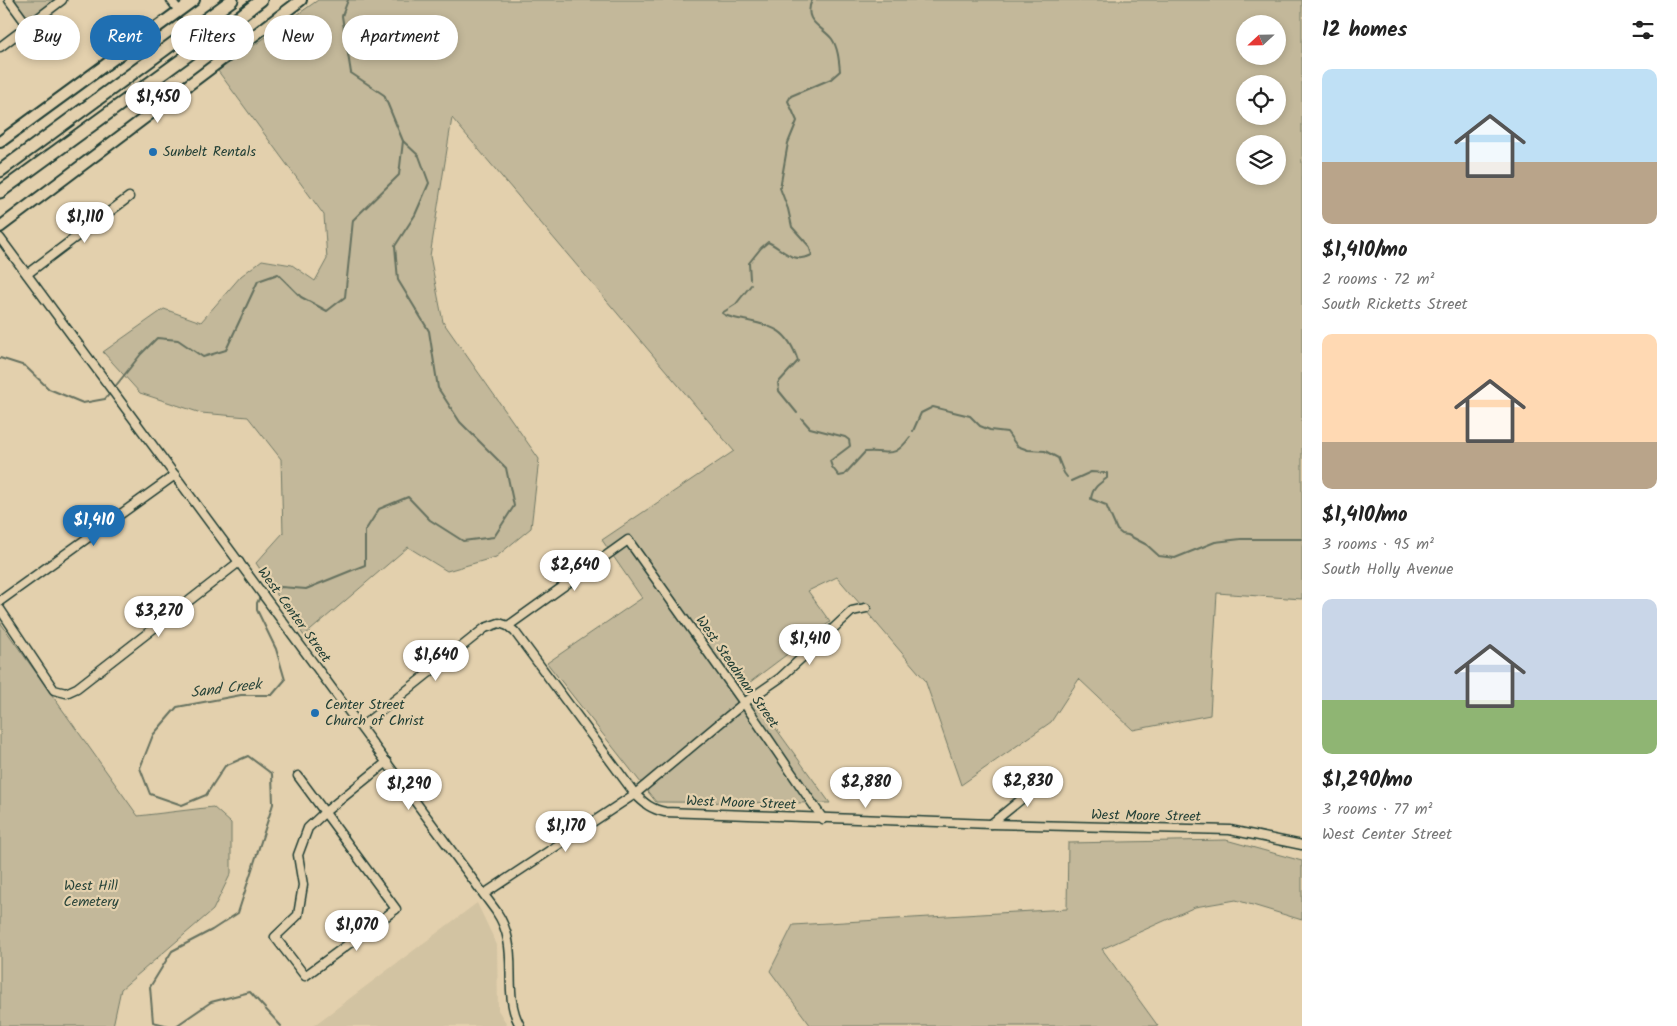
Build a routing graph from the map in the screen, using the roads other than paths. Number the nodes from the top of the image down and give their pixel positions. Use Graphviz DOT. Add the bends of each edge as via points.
graph roads {
  1 [pos="9,0"];
  2 [pos="62,0"];
  3 [pos="171,0"];
  4 [pos="194,0"];
  5 [pos="232,0"];
  6 [pos="261,0"];
  7 [pos="272,0"];
  8 [pos="301,0"];
  9 [pos="179,11"];
  10 [pos="20,15"];
  11 [pos="42,15"];
  12 [pos="241,15"];
  13 [pos="248,15"];
  14 [pos="15,36"];
  15 [pos="0,47"];
  16 [pos="181,60"];
  17 [pos="0,142"];
  18 [pos="3,168"];
  19 [pos="0,192"];
  20 [pos="129,197"];
  21 [pos="0,227"];
  22 [pos="0,238"];
  23 [pos="27,274"];
  24 [pos="175,475"];
  25 [pos="239,562"];
  26 [pos="0,601"];
  27 [pos="866,608"];
  28 [pos="0,609"];
  29 [pos="508,626"];
  30 [pos="744,702"];
  31 [pos="361,727"];
  32 [pos="387,762"];
  33 [pos="1051,775"];
  34 [pos="298,776"];
  35 [pos="635,794"];
  36 [pos="325,812"];
  37 [pos="823,818"];
  38 [pos="991,824"];
  39 [pos="1302,845"];
  40 [pos="484,894"];
  41 [pos="520,1026"];
  1 -- 10 [label="street"];
  2 -- 11 [label="street"];
  3 -- 9 [label="street"];
  4 -- 9 [label="main road"];
  5 -- 18 [label="highway"];
  6 -- 12 [label="highway"];
  7 -- 13 [label="highway"];
  8 -- 21 [label="main road"];
  9 -- 17 [label="main road"];
  14 -- 15 [label="street"];
  16 -- 19 [label="highway"];
  20 -- 23 [label="street"];
  22 -- 23 [label="street, West Center Street"];
  23 -- 24 [label="street, West Center Street"];
  24 -- 25 [label="street, West Center Street"];
  24 -- 26 [label="street"];
  25 -- 28 [label="street" via="77,688 66,693 54,690"];
  25 -- 31 [label="street, West Center Street"];
  27 -- 30 [label="street" via="852,611 780,678"];
  29 -- 30 [label="street, West Steadman Street" via="628,540"];
  29 -- 31 [label="street" via="499,624 485,628"];
  29 -- 35 [label="street, West Moore Street"];
  30 -- 35 [label="street"];
  30 -- 37 [label="street, West Steadman Street"];
  31 -- 32 [label="street, West Center Street"];
  32 -- 36 [label="street"];
  32 -- 40 [label="street, West Center Street"];
  33 -- 38 [label="street"];
  34 -- 36 [label="street"];
  35 -- 37 [label="street, West Moore Street" via="646,806 665,812"];
  35 -- 40 [label="street"];
  36 -- 36 [label="street" via="396,909 305,976 274,937 298,915 303,886 298,856 308,828"];
  37 -- 38 [label="street, West Moore Street"];
  38 -- 39 [label="street, West Moore Street" via="1230,830"];
  40 -- 41 [label="street, West Center Street" via="503,923 508,942 511,1002"];
}
